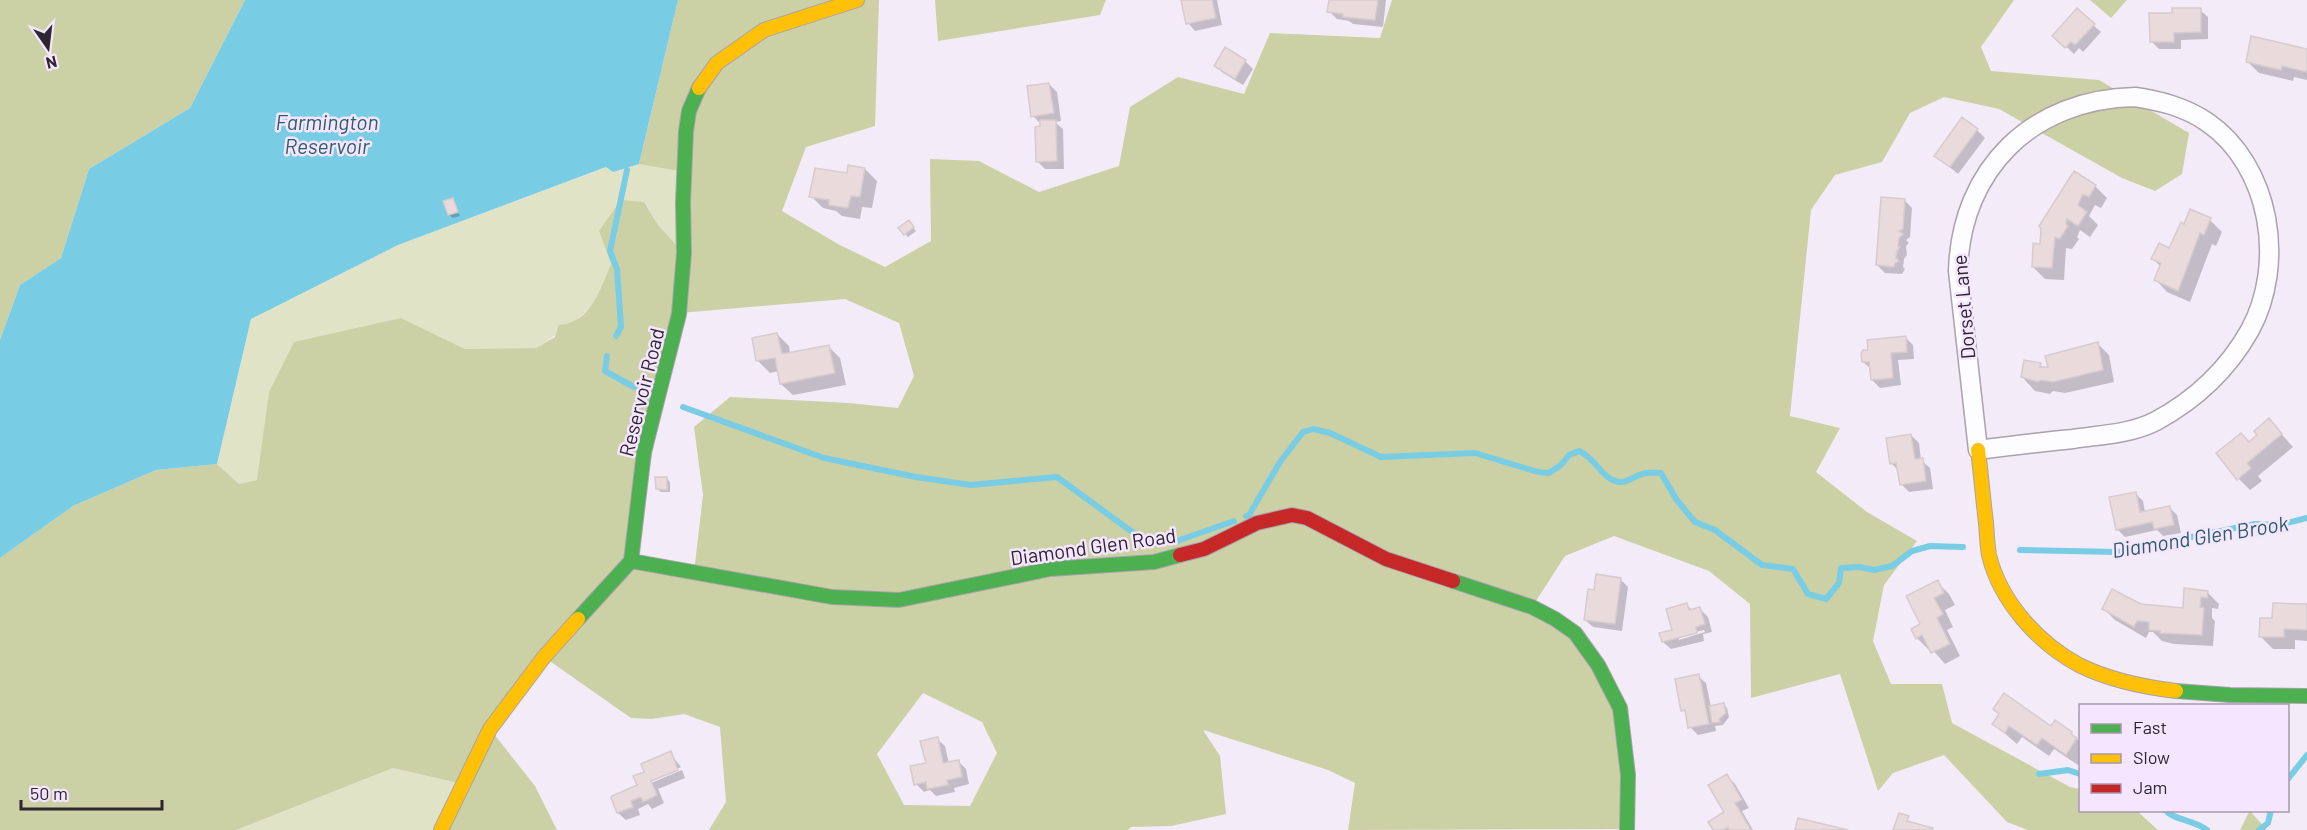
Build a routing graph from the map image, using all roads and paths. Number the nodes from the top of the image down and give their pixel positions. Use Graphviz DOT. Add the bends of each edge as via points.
graph roads {
  1 [pos="857,0"];
  2 [pos="1978,450"];
  3 [pos="631,561"];
  4 [pos="2307,696"];
  5 [pos="441,830"];
  6 [pos="1627,830"];
  1 -- 3 [label="street, Reservoir Road" via="754,36 717,63 689,111 680,314 644,452"];
  2 -- 2 [label="street, Dorset Lane" via="2106,435 2155,422 2200,391 2236,352 2251,328 2266,281 2268,231 2264,205 2243,159 2207,122 2160,100 2110,98 2061,112 2038,124 2019,136 1987,173 1965,219 1958,253 1959,294"];
  2 -- 4 [label="street, Dorset Lane" via="1989,554 2007,598 2036,635 2053,649 2091,671 2132,685 2175,692"];
  3 -- 5 [label="street" via="544,657 490,729"];
  3 -- 6 [label="street, Diamond Glen Road" via="832,597 898,600 1050,569 1154,562 1204,549 1273,518 1307,518 1386,559 1532,607 1575,633 1598,665 1620,708 1628,775"];
}
